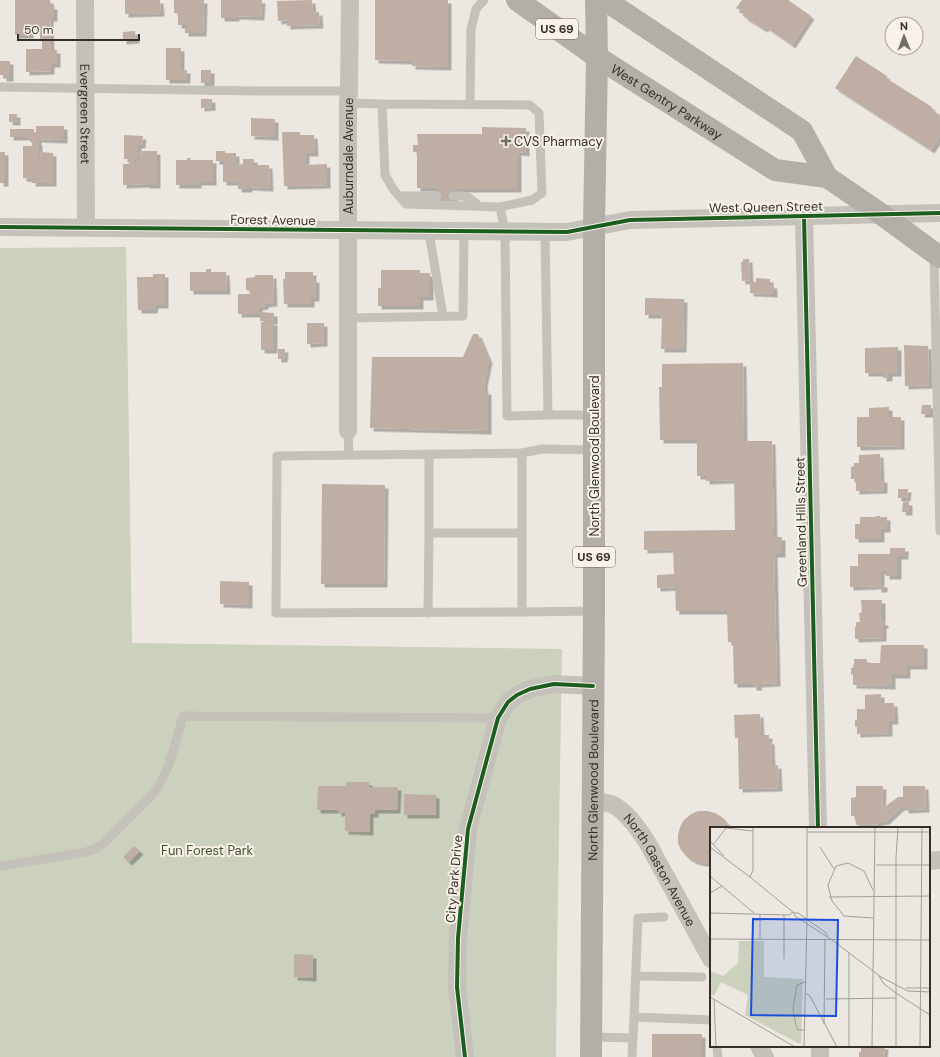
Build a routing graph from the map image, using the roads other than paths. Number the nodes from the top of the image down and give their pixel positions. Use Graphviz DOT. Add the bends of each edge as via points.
graph roads {
  1 [pos="85,0"];
  2 [pos="350,0"];
  3 [pos="484,0"];
  4 [pos="517,0"];
  5 [pos="596,0"];
  6 [pos="605,0"];
  7 [pos="597,57"];
  8 [pos="0,87"];
  9 [pos="86,88"];
  10 [pos="349,97"];
  11 [pos="382,104"];
  12 [pos="470,105"];
  13 [pos="827,177"];
  14 [pos="399,196"];
  15 [pos="437,196"];
  16 [pos="454,196"];
  17 [pos="479,206"];
  18 [pos="500,206"];
  19 [pos="940,213"];
  20 [pos="881,214"];
  21 [pos="804,216"];
  22 [pos="0,227"];
  23 [pos="86,227"];
  24 [pos="594,227"];
  25 [pos="348,231"];
  26 [pos="429,232"];
  27 [pos="464,232"];
  28 [pos="505,232"];
  29 [pos="545,232"];
  30 [pos="937,255"];
  31 [pos="443,316"];
  32 [pos="348,318"];
  33 [pos="548,415"];
  34 [pos="594,415"];
  35 [pos="348,431"];
  36 [pos="594,450"];
  37 [pos="522,453"];
  38 [pos="429,454"];
  39 [pos="349,456"];
  40 [pos="940,532"];
  41 [pos="429,533"];
  42 [pos="522,533"];
  43 [pos="594,611"];
  44 [pos="522,612"];
  45 [pos="428,613"];
  46 [pos="593,686"];
  47 [pos="498,718"];
  48 [pos="592,800"];
  49 [pos="818,827"];
  50 [pos="0,866"];
  51 [pos="664,917"];
  52 [pos="710,956"];
  53 [pos="636,976"];
  54 [pos="702,977"];
  55 [pos="634,1018"];
  56 [pos="710,1020"];
  57 [pos="633,1038"];
  58 [pos="591,1047"];
  59 [pos="717,1047"];
  60 [pos="760,1047"];
  61 [pos="465,1057"];
  62 [pos="632,1057"];
  63 [pos="718,1057"];
  64 [pos="765,1057"];
  1 -- 9 [label="street, Evergreen Street"];
  2 -- 10 [label="street, Auburndale Avenue"];
  3 -- 12 [label="lane" via="476,9 472,28"];
  4 -- 7 [label="main road, West Gentry Parkway / US 69"];
  5 -- 7 [label="main road, North Glenwood Boulevard / US 69"];
  6 -- 13 [label="main road, West Gentry Parkway" via="802,131"];
  7 -- 13 [label="main road, West Gentry Parkway" via="775,170"];
  7 -- 24 [label="main road, North Glenwood Boulevard / US 69"];
  8 -- 9 [label="lane"];
  9 -- 10 [label="lane" via="261,91"];
  9 -- 23 [label="street, Evergreen Street"];
  10 -- 11 [label="lane"];
  10 -- 25 [label="street, Auburndale Avenue"];
  11 -- 12 [label="lane"];
  11 -- 14 [label="lane" via="385,175"];
  12 -- 18 [label="lane" via="530,105 539,113 542,193 532,200"];
  13 -- 20 [label="main road, West Gentry Parkway"];
  14 -- 15 [label="lane"];
  14 -- 17 [label="lane" via="406,204"];
  16 -- 17 [label="lane" via="464,195"];
  17 -- 18 [label="lane"];
  18 -- 28 [label="lane"];
  19 -- 20 [label="street, West Queen Street"];
  20 -- 21 [label="street, West Queen Street"];
  20 -- 30 [label="main road, West Gentry Parkway"];
  21 -- 24 [label="street, West Queen Street" via="630,220"];
  21 -- 49 [label="street, Greenland Hills Street"];
  22 -- 23 [label="street, Forest Avenue"];
  23 -- 25 [label="street, Forest Avenue"];
  24 -- 29 [label="street, Forest Avenue" via="567,232"];
  24 -- 34 [label="main road, North Glenwood Boulevard / US 69"];
  25 -- 26 [label="street, Forest Avenue"];
  25 -- 32 [label="street, Auburndale Avenue"];
  26 -- 27 [label="street, Forest Avenue"];
  26 -- 31 [label="lane"];
  27 -- 28 [label="street, Forest Avenue"];
  27 -- 31 [label="lane" via="463,316"];
  28 -- 29 [label="street, Forest Avenue"];
  28 -- 33 [label="lane" via="507,416"];
  29 -- 33 [label="lane"];
  30 -- 40 [label="lane"];
  31 -- 32 [label="lane"];
  32 -- 35 [label="street, Auburndale Avenue"];
  33 -- 34 [label="lane"];
  34 -- 36 [label="main road, North Glenwood Boulevard / US 69"];
  35 -- 39 [label="lane"];
  36 -- 37 [label="lane" via="542,449"];
  36 -- 43 [label="main road, North Glenwood Boulevard / US 69"];
  37 -- 38 [label="lane"];
  37 -- 42 [label="lane"];
  38 -- 39 [label="lane"];
  38 -- 41 [label="lane"];
  39 -- 45 [label="lane" via="277,456 276,613"];
  41 -- 42 [label="lane"];
  41 -- 45 [label="lane"];
  42 -- 44 [label="lane"];
  43 -- 44 [label="lane"];
  43 -- 46 [label="main road, North Glenwood Boulevard / US 69"];
  44 -- 45 [label="lane"];
  46 -- 47 [label="street, City Park Drive" via="554,684 530,689 508,702"];
  46 -- 48 [label="main road, North Glenwood Boulevard / US 69"];
  47 -- 50 [label="lane" via="183,716 160,786 104,843 86,852"];
  47 -- 61 [label="street, City Park Drive" via="468,829 458,938 457,987"];
  48 -- 52 [label="street, North Gaston Avenue" via="612,804 639,830"];
  48 -- 58 [label="main road, North Glenwood Boulevard / US 69"];
  51 -- 53 [label="lane" via="638,918"];
  53 -- 54 [label="lane"];
  53 -- 55 [label="lane"];
  55 -- 56 [label="lane"];
  55 -- 57 [label="lane"];
  57 -- 58 [label="lane"];
  57 -- 62 [label="lane"];
  59 -- 63 [label="lane"];
  60 -- 64 [label="street"];
}
